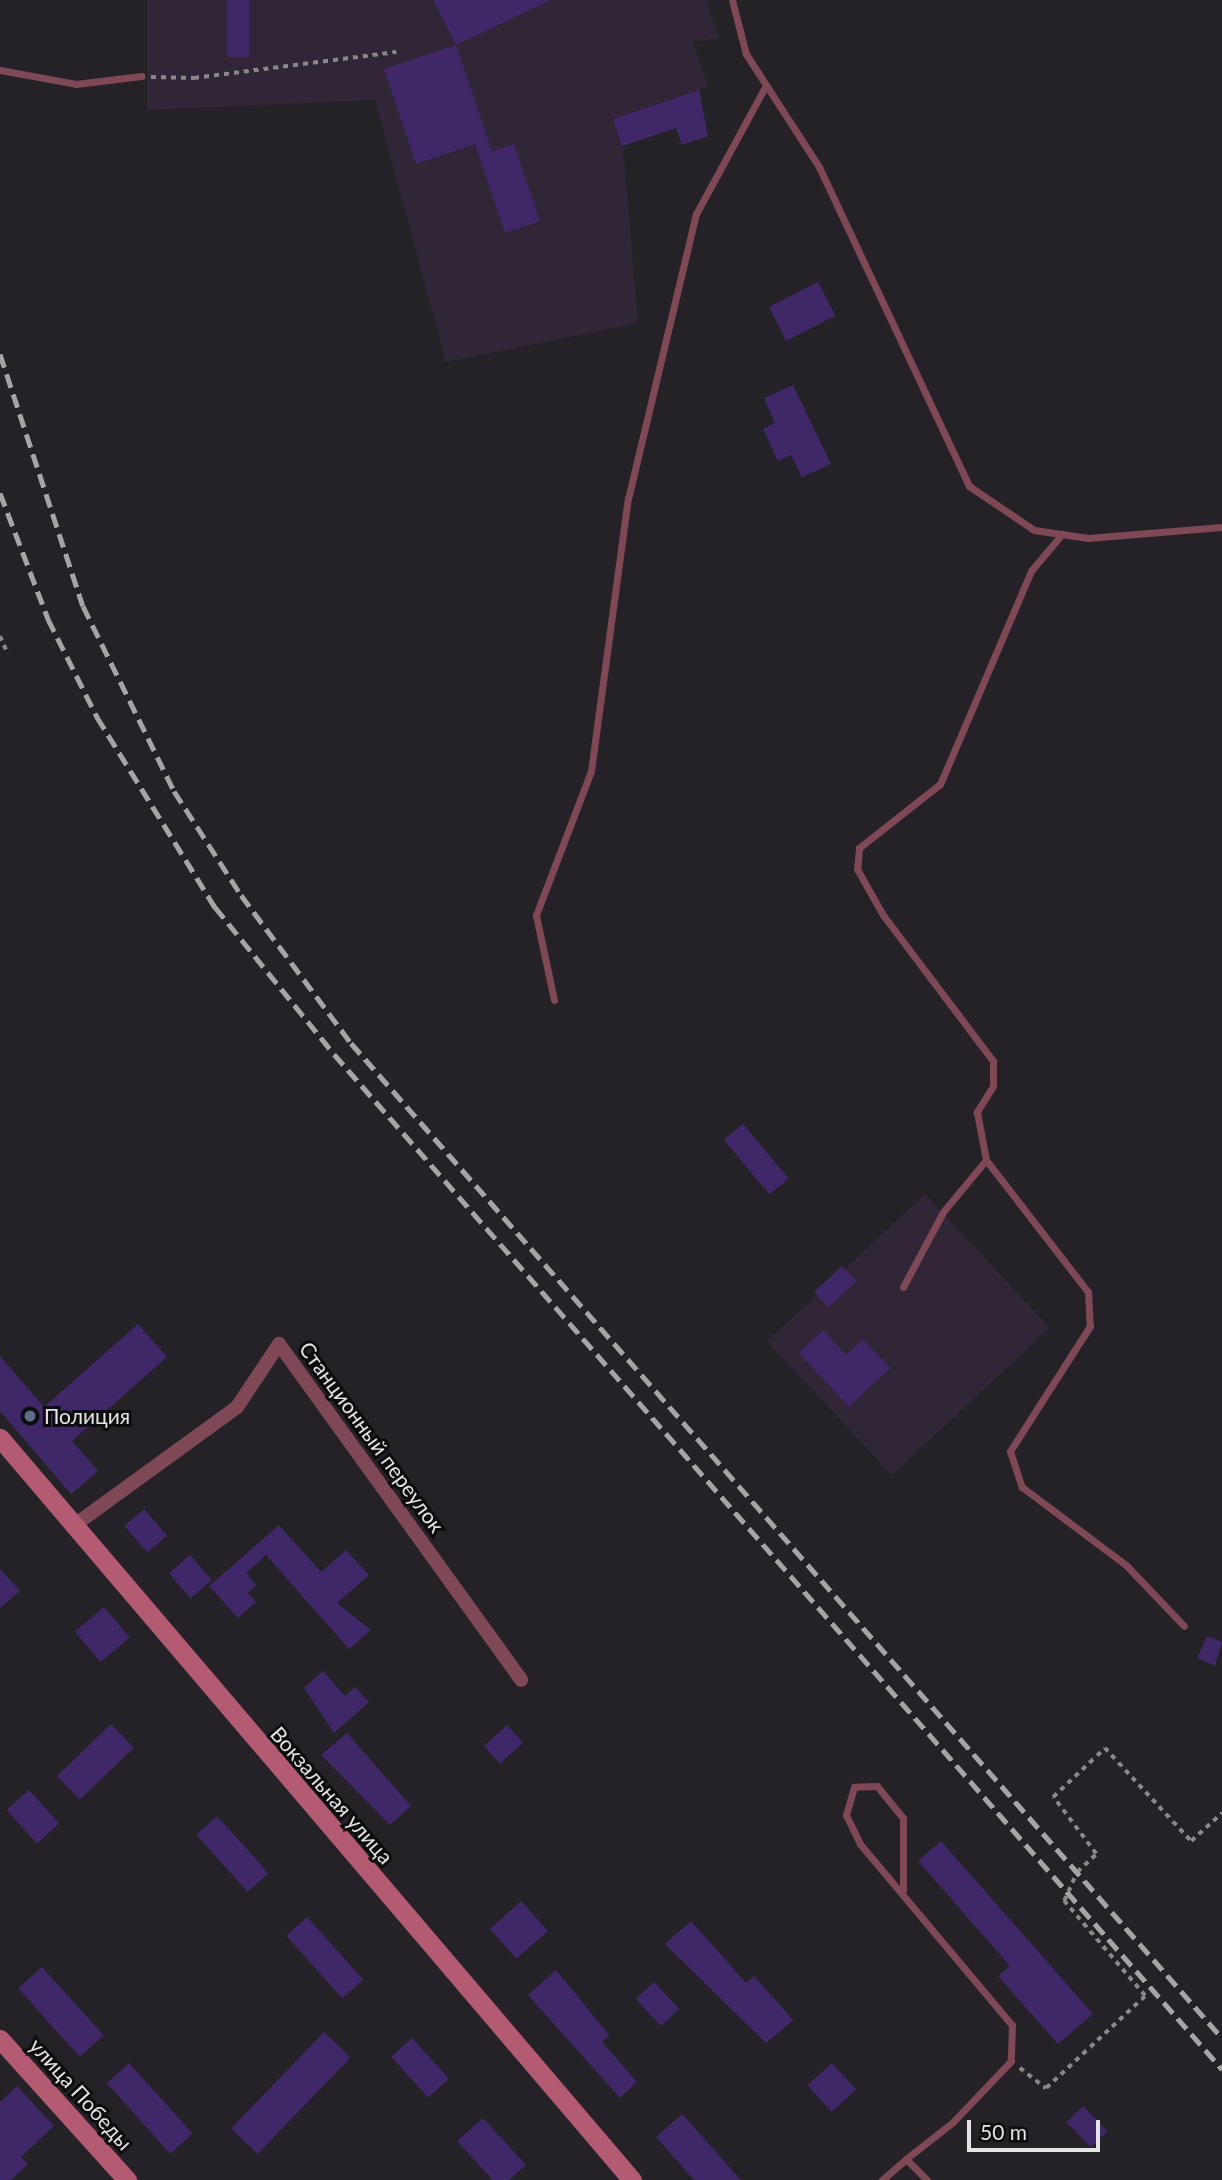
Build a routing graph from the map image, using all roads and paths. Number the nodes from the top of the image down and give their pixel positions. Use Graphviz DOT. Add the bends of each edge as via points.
graph roads {
  1 [pos="733,0"];
  2 [pos="396,52"];
  3 [pos="0,70"];
  4 [pos="142,76"];
  5 [pos="765,87"];
  6 [pos="1222,527"];
  7 [pos="1062,534"];
  8 [pos="0,636"];
  9 [pos="8,654"];
  10 [pos="554,1000"];
  11 [pos="986,1160"];
  12 [pos="903,1287"];
  13 [pos="0,1438"];
  14 [pos="72,1527"];
  15 [pos="1184,1626"];
  16 [pos="521,1680"];
  17 [pos="1222,1813"];
  18 [pos="903,1890"];
  19 [pos="0,2039"];
  20 [pos="1012,2061"];
  21 [pos="906,2159"];
  22 [pos="127,2180"];
  23 [pos="632,2180"];
  24 [pos="882,2180"];
  25 [pos="928,2180"];
  1 -- 5 [label="lane" via="746,54"];
  2 -- 4 [label="path" via="194,78"];
  3 -- 4 [label="lane" via="76,84"];
  5 -- 7 [label="lane" via="819,166 969,486 1034,530"];
  5 -- 10 [label="lane" via="695,214 628,499 591,771 536,915"];
  6 -- 7 [label="lane" via="1088,538"];
  7 -- 11 [label="lane" via="1031,571 940,784 859,848 857,869 883,915 993,1061 993,1086 977,1112"];
  8 -- 9 [label="path"];
  11 -- 12 [label="lane" via="943,1212"];
  11 -- 15 [label="lane" via="1088,1292 1090,1326 1010,1451 1022,1487 1126,1564"];
  13 -- 14 [label="street, Вокзальная улица"];
  14 -- 16 [label="street, Станционный переулок" via="237,1407 279,1344"];
  14 -- 23 [label="street, Вокзальная улица"];
  17 -- 20 [label="path" via="1191,1841 1105,1748 1053,1797 1096,1854 1077,1872 1064,1901 1145,1996 1046,2088"];
  18 -- 18 [label="lane" via="860,1844 846,1815 854,1787 877,1786 903,1818"];
  18 -- 20 [label="lane" via="1012,2025"];
  19 -- 22 [label="street, улица Победы"];
  20 -- 21 [label="lane" via="953,2122"];
  21 -- 24 [label="lane"];
  21 -- 25 [label="lane"];
}
